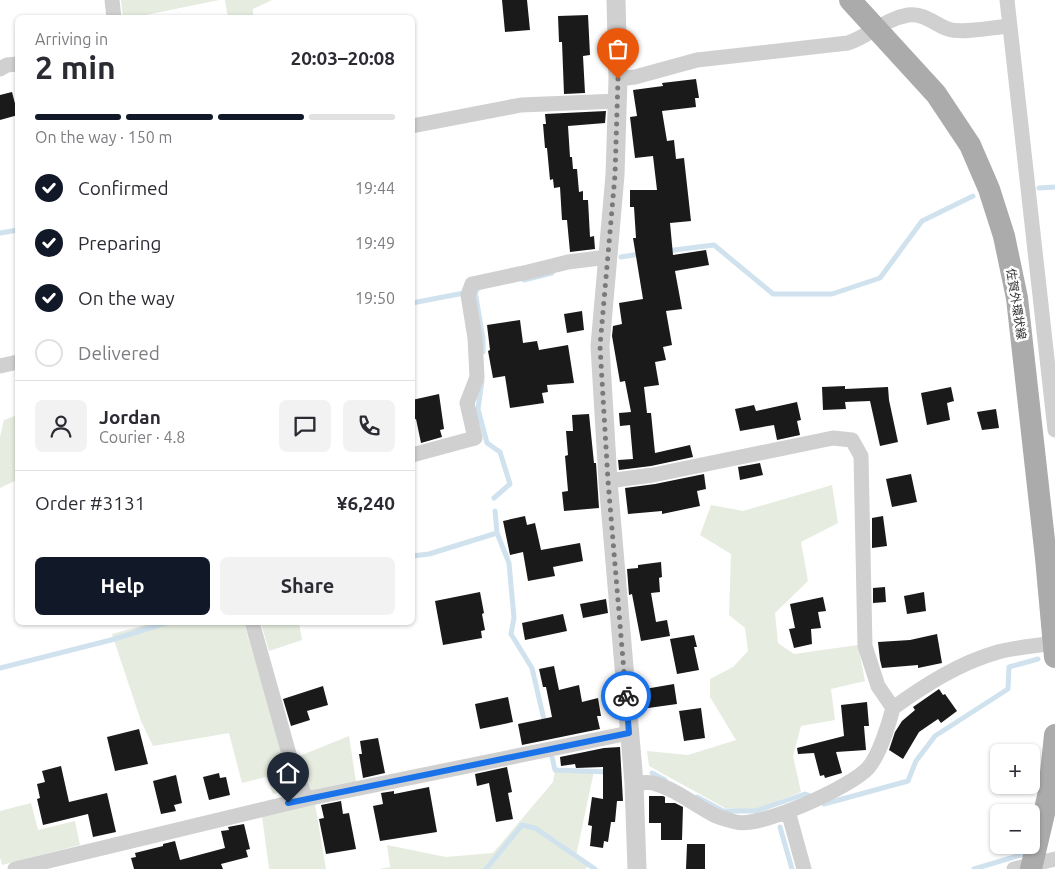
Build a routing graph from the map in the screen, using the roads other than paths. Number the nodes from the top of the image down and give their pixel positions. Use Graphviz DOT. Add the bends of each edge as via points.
graph roads {
  1 [pos="112,0"];
  2 [pos="616,0"];
  3 [pos="850,0"];
  4 [pos="1008,0"];
  5 [pos="114,15"];
  6 [pos="1010,26"];
  7 [pos="876,27"];
  8 [pos="15,64"];
  9 [pos="0,69"];
  10 [pos="618,79"];
  11 [pos="618,101"];
  12 [pos="415,125"];
  13 [pos="608,257"];
  14 [pos="15,363"];
  15 [pos="0,366"];
  16 [pos="1055,430"];
  17 [pos="415,454"];
  18 [pos="608,481"];
  19 [pos="253,625"];
  20 [pos="1055,643"];
  21 [pos="1055,657"];
  22 [pos="893,708"];
  23 [pos="629,733"];
  24 [pos="1055,736"];
  25 [pos="634,783"];
  26 [pos="306,799"];
  27 [pos="788,811"];
  28 [pos="1055,859"];
  29 [pos="1026,867"];
  30 [pos="15,869"];
  31 [pos="637,869"];
  32 [pos="804,869"];
  1 -- 5 [label="street"];
  2 -- 10 [label="street"];
  3 -- 7 [label="main road, 佐賀外環状線"];
  4 -- 6 [label="street"];
  6 -- 7 [label="street" via="948,29 930,18 909,15"];
  6 -- 16 [label="street"];
  7 -- 10 [label="street" via="862,38 848,43 697,60"];
  7 -- 20 [label="main road, 佐賀外環状線" via="936,94 970,145 1004,236 1017,298"];
  8 -- 9 [label="street"];
  10 -- 11 [label="street"];
  11 -- 12 [label="street" via="522,105"];
  11 -- 13 [label="street"];
  13 -- 17 [label="street" via="568,262 472,284 468,295 477,377 467,403 475,438"];
  13 -- 18 [label="street" via="600,346"];
  14 -- 15 [label="street"];
  18 -- 22 [label="street" via="833,438 852,440 861,456 865,646 878,686"];
  18 -- 23 [label="street"];
  19 -- 26 [label="street" via="289,754"];
  20 -- 21 [label="main road, 佐賀外環状線"];
  20 -- 22 [label="street" via="998,652 953,669"];
  22 -- 27 [label="street" via="889,727 869,767 852,781"];
  23 -- 25 [label="street"];
  23 -- 26 [label="street"];
  24 -- 29 [label="main road" via="1049,792"];
  25 -- 27 [label="street" via="652,783 716,816 739,823 760,821"];
  25 -- 31 [label="street"];
  26 -- 30 [label="street"];
  27 -- 32 [label="street"];
  28 -- 29 [label="street"];
}
